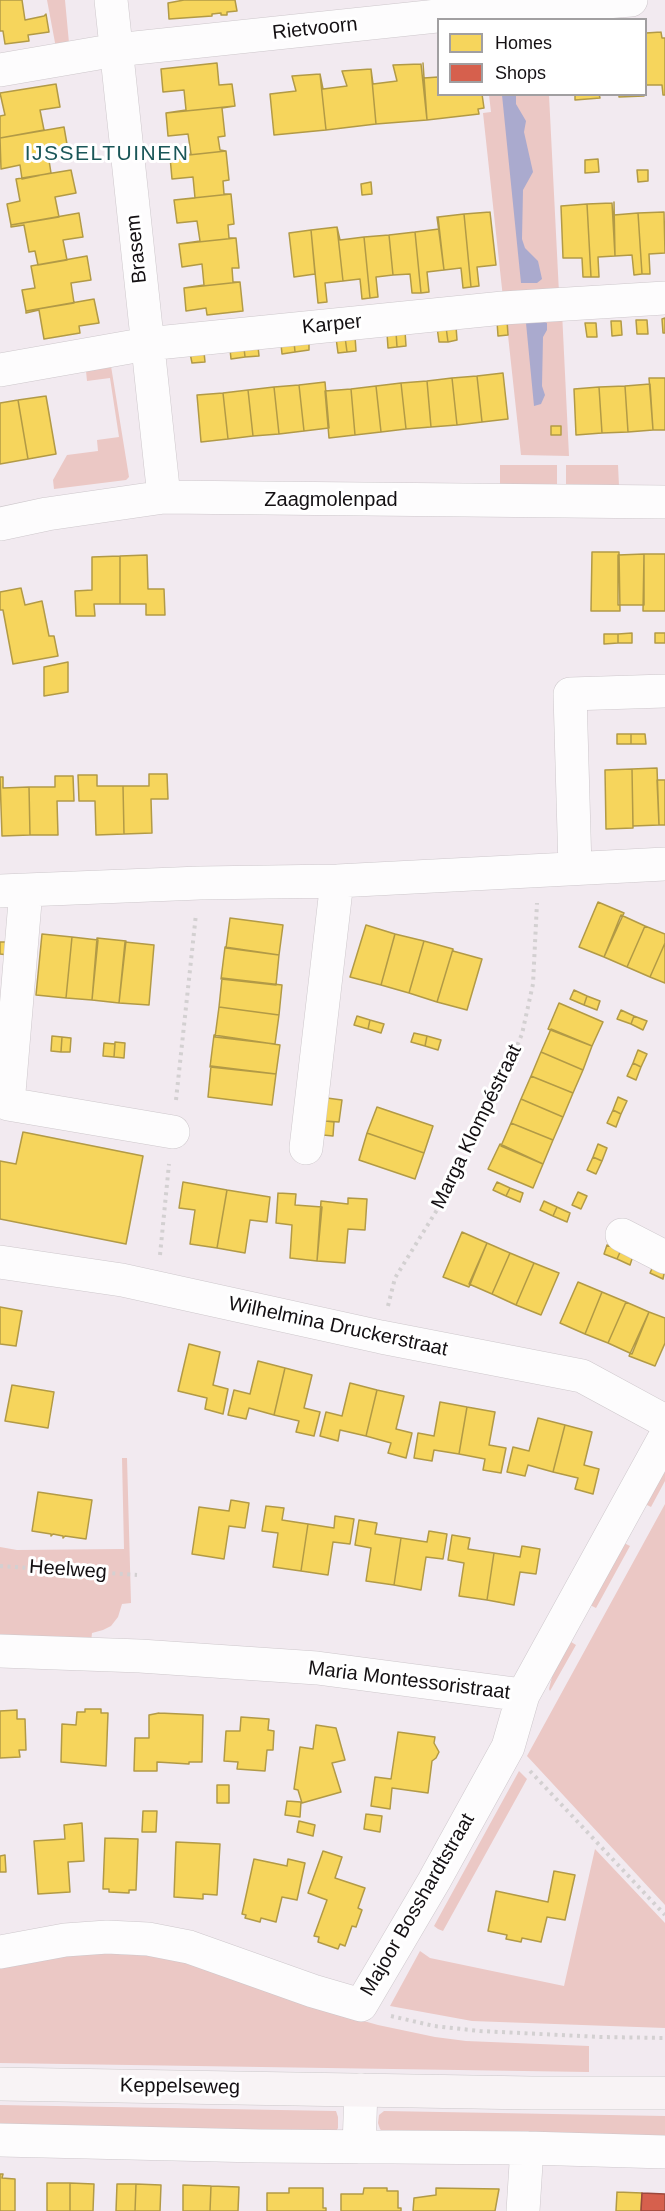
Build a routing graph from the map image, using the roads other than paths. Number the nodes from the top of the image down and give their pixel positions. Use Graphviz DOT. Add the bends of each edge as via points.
graph roads {
  1 [pos="111,0"];
  2 [pos="631,0"];
  3 [pos="116,50"];
  4 [pos="0,70"];
  5 [pos="665,298"];
  6 [pos="147,344"];
  7 [pos="0,370"];
  8 [pos="164,497"];
  9 [pos="665,502"];
  10 [pos="0,524"];
  11 [pos="665,691"];
  12 [pos="665,864"];
  13 [pos="574,868"];
  14 [pos="337,881"];
  15 [pos="13,890"];
  16 [pos="173,1132"];
  17 [pos="306,1148"];
  18 [pos="622,1235"];
  19 [pos="665,1257"];
  20 [pos="0,1262"];
  21 [pos="665,1421"];
  22 [pos="665,1437"];
  23 [pos="0,1651"];
  24 [pos="523,1695"];
  25 [pos="0,1952"];
  26 [pos="0,2084"];
  27 [pos="361,2090"];
  28 [pos="665,2092"];
  29 [pos="0,2140"];
  30 [pos="359,2147"];
  31 [pos="527,2148"];
  32 [pos="665,2152"];
  33 [pos="523,2211"];
  1 -- 3 [label="street, Brasem"];
  2 -- 3 [label="street, Rietvoorn" via="465,13"];
  3 -- 4 [label="street, Rietvoorn"];
  3 -- 6 [label="street, Brasem"];
  5 -- 6 [label="street, Karper" via="503,308"];
  6 -- 7 [label="street, Karper"];
  6 -- 8 [label="street, Brasem"];
  8 -- 9 [label="street, Zaagmolenpad"];
  8 -- 10 [label="street, Zaagmolenpad"];
  11 -- 13 [label="street" via="570,694"];
  12 -- 13 [label="street"];
  13 -- 14 [label="street"];
  14 -- 15 [label="street"];
  14 -- 17 [label="street"];
  15 -- 16 [label="street" via="9,1104"];
  18 -- 19 [label="street"];
  20 -- 21 [label="street, Wilhelmina Druckerstraat" via="122,1280 582,1376"];
  22 -- 24 [label="street, Maria Montessoristraat"];
  23 -- 24 [label="street, Maria Montessoristraat" via="317,1668"];
  24 -- 25 [label="street, Majoor Bosshardtstraat" via="508,1747 361,2005 189,1947 148,1939 65,1940"];
  26 -- 27 [label="main road, Keppelseweg"];
  27 -- 28 [label="main road, Keppelseweg"];
  27 -- 30 [label="street"];
  29 -- 30 [label="street"];
  30 -- 31 [label="street"];
  31 -- 32 [label="street"];
  31 -- 33 [label="street"];
}
